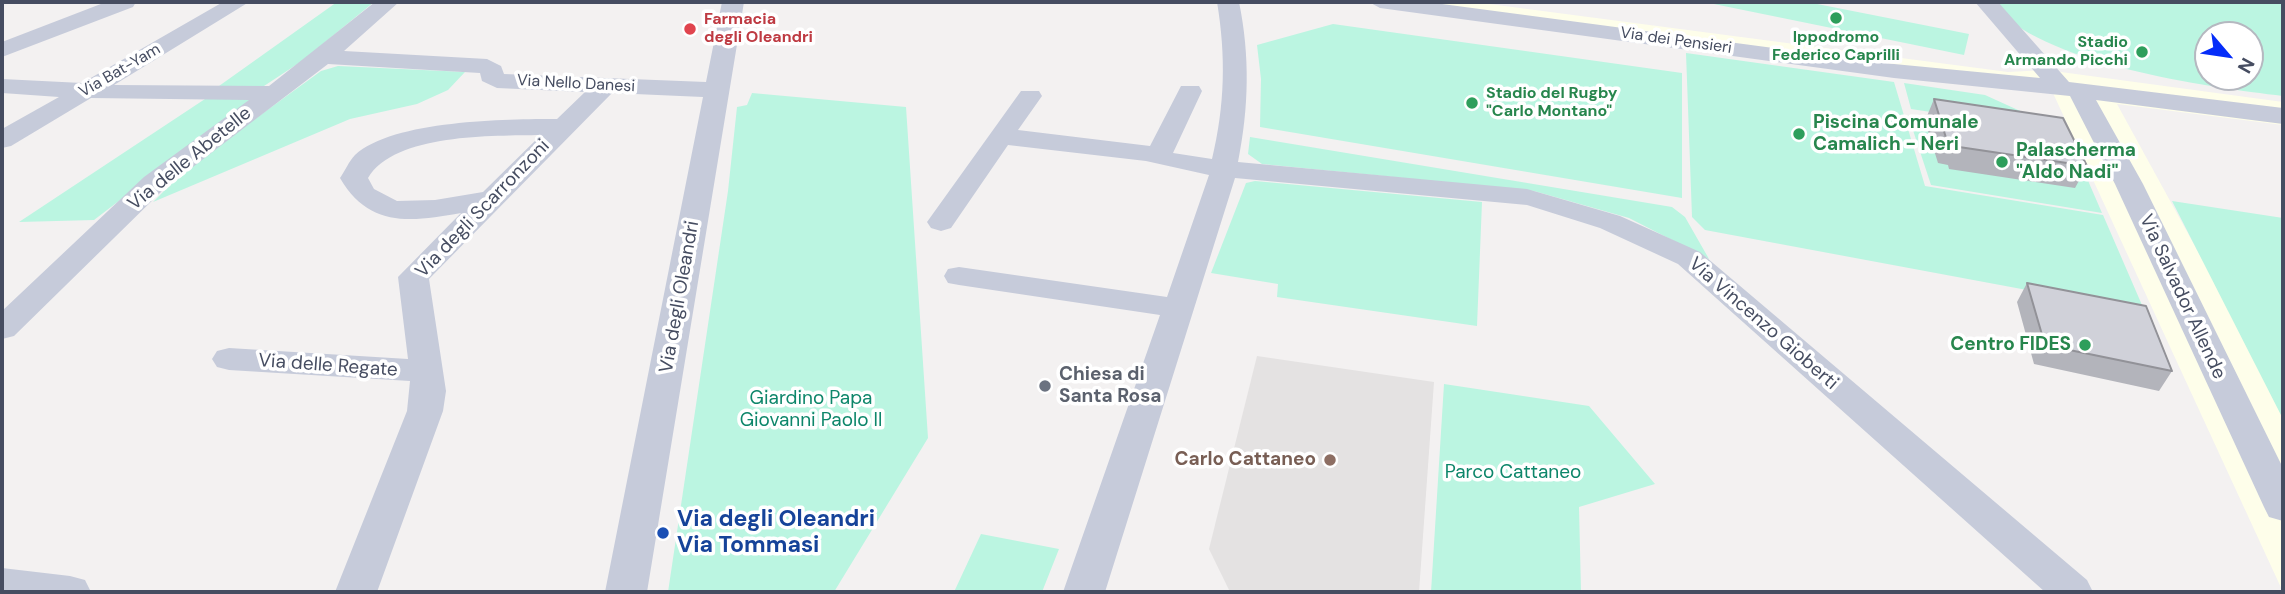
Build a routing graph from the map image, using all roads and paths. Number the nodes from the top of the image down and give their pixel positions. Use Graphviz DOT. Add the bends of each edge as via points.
graph roads {
  1 [pos="125,2"];
  2 [pos="239,2"];
  3 [pos="388,2"];
  4 [pos="733,2"];
  5 [pos="1380,2"];
  6 [pos="1450,2"];
  7 [pos="1986,2"];
  8 [pos="1231,3"];
  9 [pos="2,50"];
  10 [pos="323,57"];
  11 [pos="1973,77"];
  12 [pos="2,86"];
  13 [pos="605,86"];
  14 [pos="2070,88"];
  15 [pos="715,90"];
  16 [pos="1190,91"];
  17 [pos="84,92"];
  18 [pos="273,93"];
  19 [pos="1030,96"];
  20 [pos="2283,116"];
  21 [pos="564,127"];
  22 [pos="1001,136"];
  23 [pos="2,140"];
  24 [pos="1158,155"];
  25 [pos="1224,169"];
  26 [pos="491,199"];
  27 [pos="941,222"];
  28 [pos="959,276"];
  29 [pos="1178,308"];
  30 [pos="2,328"];
  31 [pos="229,359"];
  32 [pos="426,371"];
  33 [pos="2283,507"];
  34 [pos="2,584"];
  35 [pos="70,592"];
  36 [pos="356,592"];
  37 [pos="626,592"];
  38 [pos="1084,592"];
  39 [pos="2072,592"];
  1 -- 9 [label="street"];
  2 -- 17 [label="street, Via Bat-Yam"];
  3 -- 10 [label="street, Via delle Abetelle"];
  4 -- 15 [label="street, Via degli Oleandri"];
  5 -- 11 [label="street, Via dei Pensieri" via="1905,72"];
  6 -- 11 [label="street, Via dei Pensieri" via="1913,64"];
  7 -- 14 [label="street, Via Salvador Allende"];
  8 -- 25 [label="street" via="1237,82"];
  10 -- 13 [label="street, Via Nello Danesi" via="487,66 497,80"];
  10 -- 18 [label="street, Via delle Abetelle"];
  11 -- 14 [label="street, Via dei Pensieri"];
  12 -- 17 [label="street"];
  13 -- 15 [label="street, Via Nello Danesi"];
  13 -- 21 [label="street, Via degli Scarronzoni"];
  14 -- 20 [label="street, Via dei Pensieri"];
  14 -- 33 [label="street, Via Salvador Allende" via="2129,184"];
  15 -- 37 [label="street, Via degli Oleandri"];
  16 -- 24 [label="street"];
  17 -- 18 [label="street"];
  17 -- 23 [label="street, Via Bat-Yam"];
  18 -- 30 [label="street, Via delle Abetelle" via="154,183"];
  19 -- 22 [label="street"];
  21 -- 26 [label="street, Via degli Scarronzoni"];
  21 -- 26 [label="street" via="469,131 416,139 373,154 355,174 364,194 387,208"];
  22 -- 24 [label="street, Via Vincenzo Gioberti"];
  22 -- 27 [label="street"];
  24 -- 25 [label="street, Via Vincenzo Gioberti"];
  25 -- 29 [label="street"];
  25 -- 39 [label="street, Via Vincenzo Gioberti" via="1527,198 1618,224 1689,258"];
  26 -- 32 [label="street, Via degli Scarronzoni" via="413,277"];
  28 -- 29 [label="street"];
  29 -- 38 [label="street"];
  31 -- 32 [label="street, Via delle Regate"];
  32 -- 36 [label="street, Via degli Scarronzoni" via="429,391 422,424"];
  34 -- 35 [label="street"];
}
